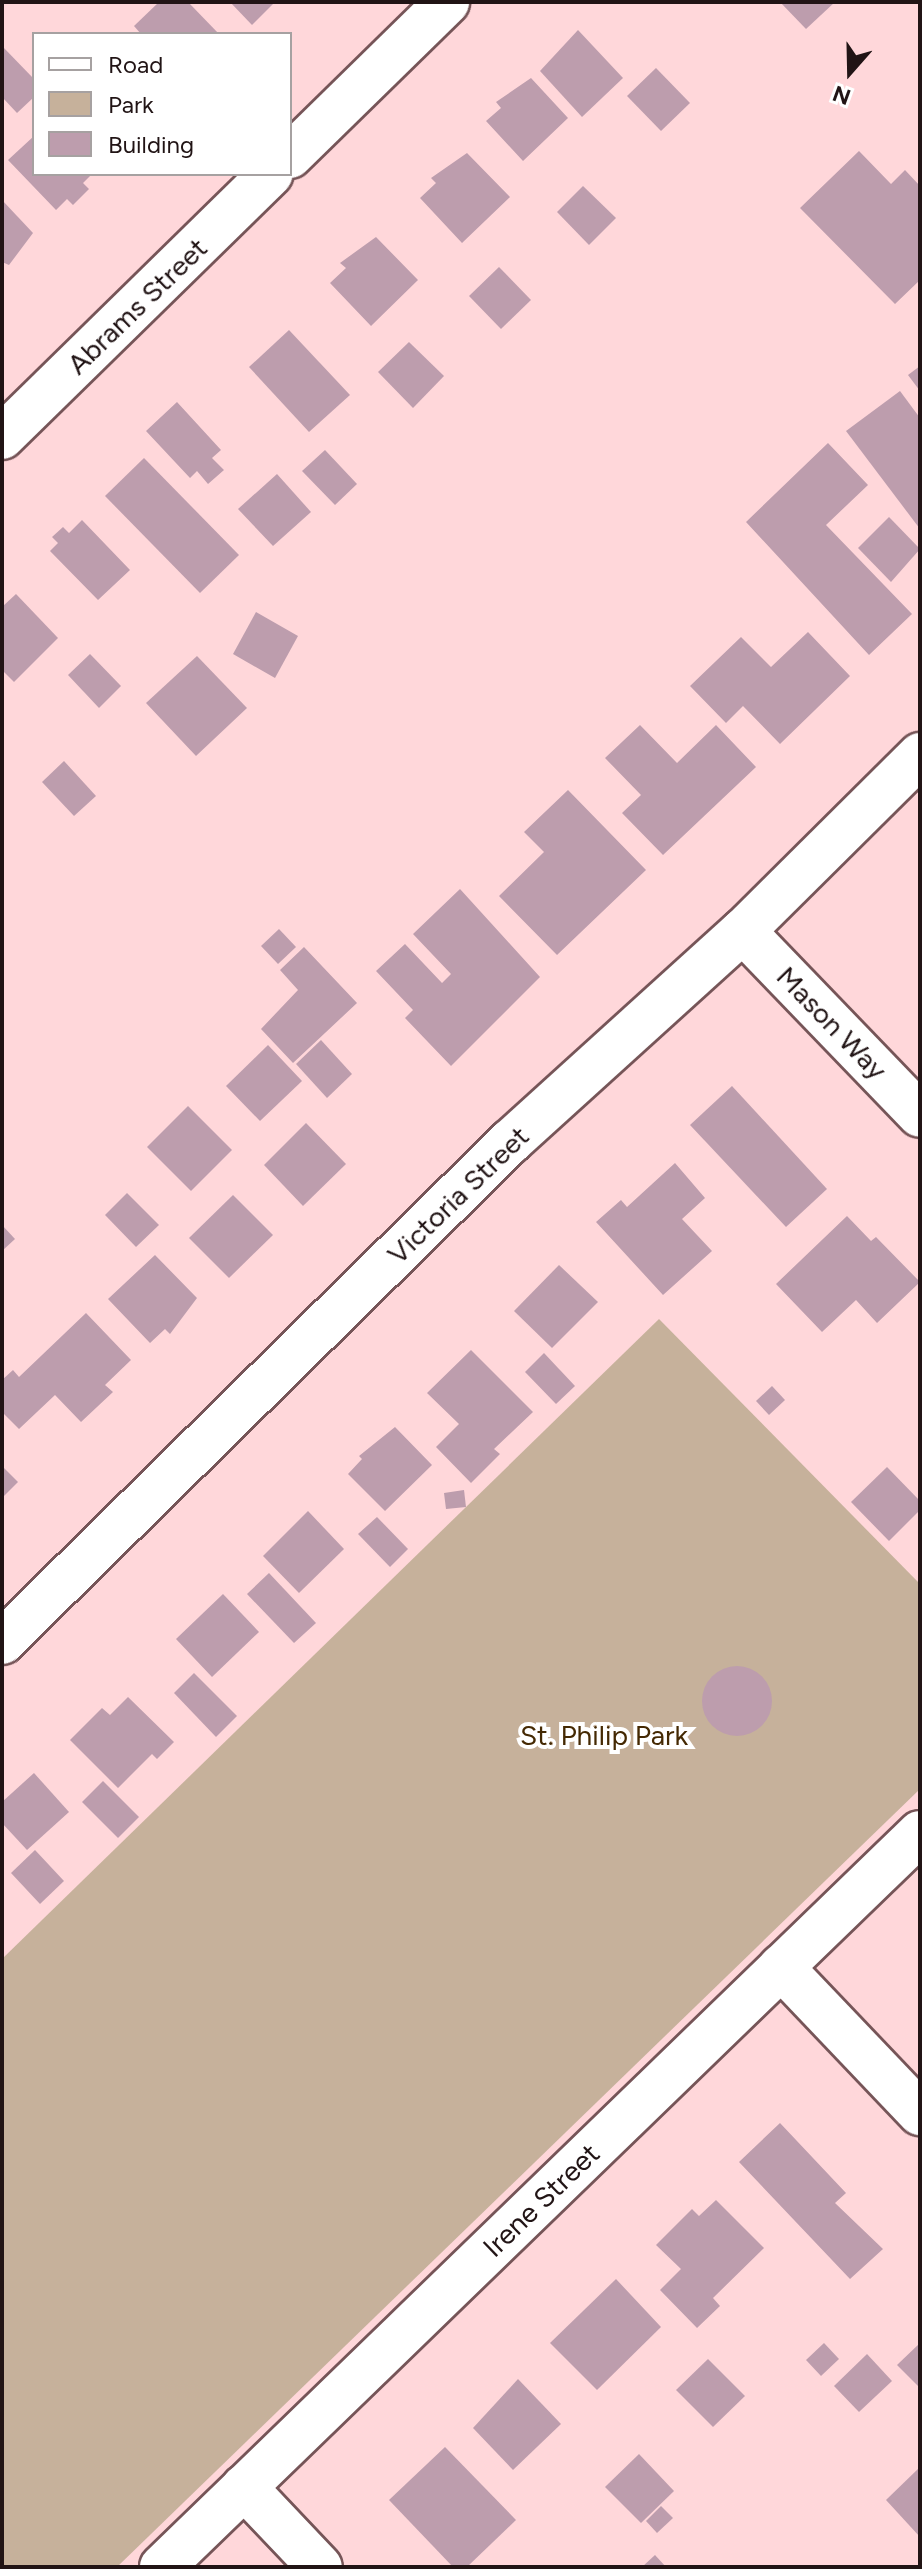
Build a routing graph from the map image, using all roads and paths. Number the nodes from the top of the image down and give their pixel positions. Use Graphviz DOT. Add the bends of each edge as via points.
graph roads {
  1 [pos="447,2"];
  2 [pos="292,154"];
  3 [pos="269,176"];
  4 [pos="2,437"];
  5 [pos="920,755"];
  6 [pos="743,931"];
  7 [pos="920,1115"];
  8 [pos="2,1642"];
  9 [pos="920,1833"];
  10 [pos="781,1967"];
  11 [pos="920,2113"];
  12 [pos="244,2487"];
  13 [pos="162,2567"];
  14 [pos="320,2567"];
  1 -- 2 [label="street"];
  3 -- 4 [label="street, Abrams Street"];
  5 -- 6 [label="street, Victoria Street"];
  6 -- 7 [label="street, Mason Way"];
  6 -- 8 [label="street, Victoria Street" via="510,1142"];
  9 -- 10 [label="street, Irene Street"];
  10 -- 11 [label="street"];
  10 -- 12 [label="street, Irene Street"];
  12 -- 13 [label="street, Irene Street"];
  12 -- 14 [label="street"];
}
